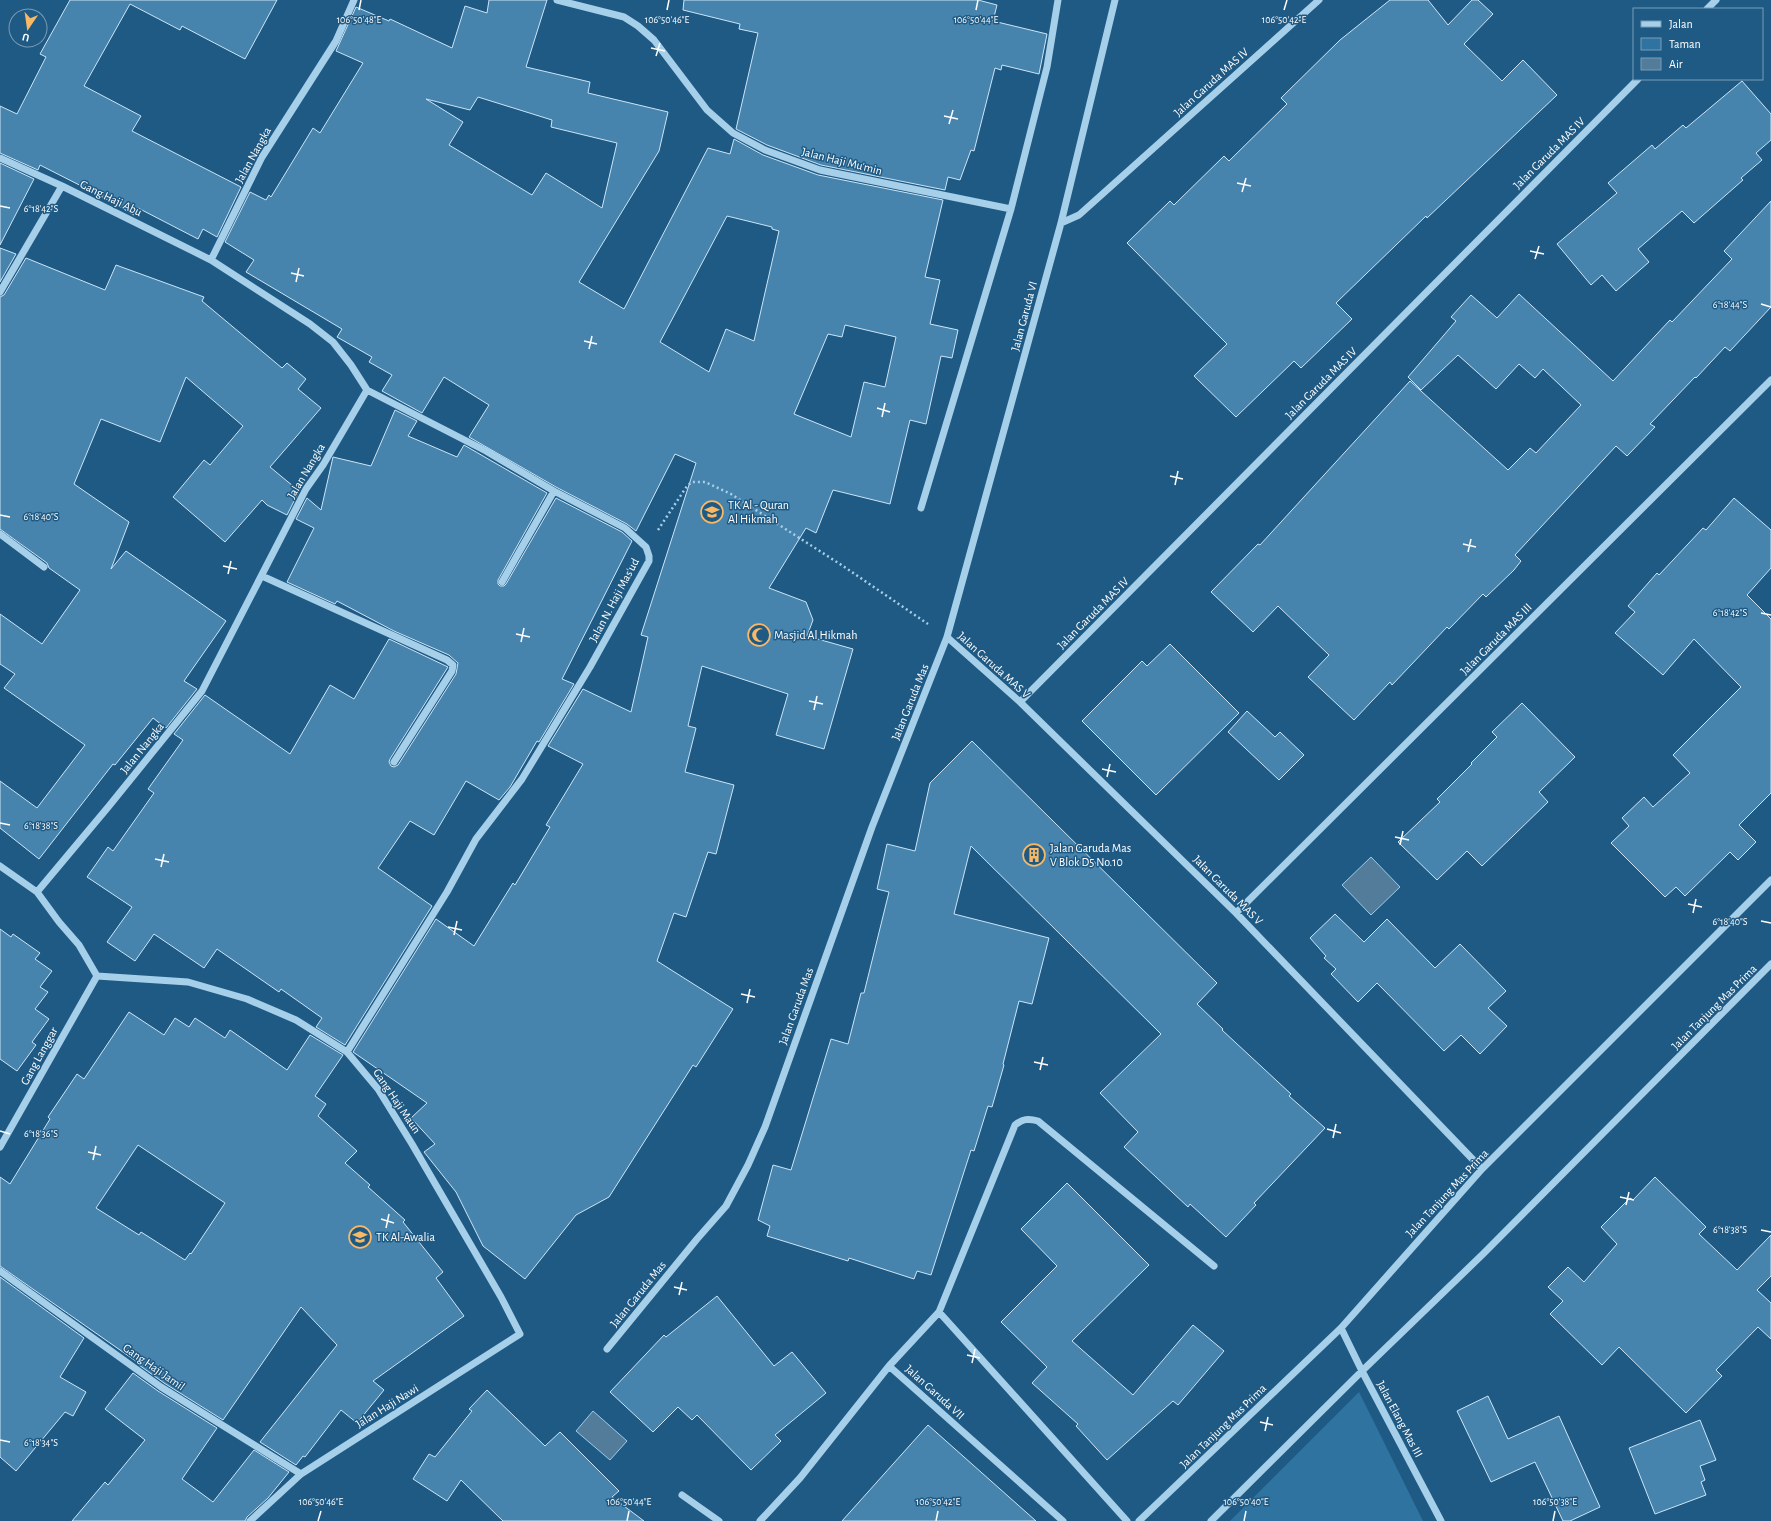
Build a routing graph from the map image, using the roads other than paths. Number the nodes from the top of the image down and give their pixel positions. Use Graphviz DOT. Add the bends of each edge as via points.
graph roads {
  1 [pos="354,0"];
  2 [pos="557,0"];
  3 [pos="1058,0"];
  4 [pos="1115,0"];
  5 [pos="1319,0"];
  6 [pos="1716,0"];
  7 [pos="1709,8"];
  8 [pos="1637,80"];
  9 [pos="0,158"];
  10 [pos="62,186"];
  11 [pos="1011,209"];
  12 [pos="1061,223"];
  13 [pos="211,260"];
  14 [pos="0,292"];
  15 [pos="1771,380"];
  16 [pos="367,390"];
  17 [pos="554,492"];
  18 [pos="921,508"];
  19 [pos="0,534"];
  20 [pos="44,567"];
  21 [pos="262,576"];
  22 [pos="502,582"];
  23 [pos="947,637"];
  24 [pos="1020,702"];
  25 [pos="394,762"];
  26 [pos="0,866"];
  27 [pos="1771,880"];
  28 [pos="37,892"];
  29 [pos="1236,913"];
  30 [pos="1771,964"];
  31 [pos="96,976"];
  32 [pos="347,1052"];
  33 [pos="0,1147"];
  34 [pos="1482,1169"];
  35 [pos="1214,1266"];
  36 [pos="0,1271"];
  37 [pos="939,1312"];
  38 [pos="1341,1328"];
  39 [pos="520,1334"];
  40 [pos="607,1349"];
  41 [pos="889,1366"];
  42 [pos="1362,1371"];
  43 [pos="301,1474"];
  44 [pos="682,1495"];
  45 [pos="250,1521"];
  46 [pos="719,1521"];
  47 [pos="760,1521"];
  48 [pos="1063,1521"];
  49 [pos="1127,1521"];
  50 [pos="1138,1521"];
  51 [pos="1212,1521"];
  52 [pos="1441,1521"];
  1 -- 13 [label="street, Jalan Nangka" via="336,41 262,156"];
  2 -- 11 [label="street, Jalan Haji Mu'min" via="624,17 638,26 654,40 707,110 733,133 765,150 820,170"];
  3 -- 11 [label="street" via="1047,67"];
  4 -- 12 [label="street, Jalan Garuda VI"];
  5 -- 12 [label="street, Jalan Garuda MAS IV" via="1079,215"];
  6 -- 7 [label="street"];
  8 -- 24 [label="street, Jalan Garuda MAS IV"];
  9 -- 10 [label="street, Gang Haji Abu"];
  10 -- 13 [label="street, Gang Haji Abu"];
  10 -- 14 [label="street"];
  11 -- 18 [label="street"];
  12 -- 23 [label="street, Jalan Garuda VI"];
  13 -- 16 [label="street" via="310,324 333,342"];
  15 -- 29 [label="street, Jalan Garuda MAS III"];
  16 -- 17 [label="street, Jalan N. Haji Mas'ud" via="486,451"];
  16 -- 21 [label="street, Jalan Nangka" via="306,489"];
  17 -- 22 [label="street"];
  17 -- 32 [label="street, Jalan N. Haji Mas'ud" via="625,528 646,547 649,561 590,667 522,779 476,839 447,892"];
  19 -- 20 [label="street"];
  21 -- 25 [label="street" via="453,665 452,671"];
  21 -- 28 [label="street, Jalan Nangka" via="202,691"];
  23 -- 24 [label="street, Jalan Garuda MAS V"];
  23 -- 40 [label="street, Jalan Garuda Mas" via="872,828 768,1120 748,1165 726,1206"];
  24 -- 29 [label="street, Jalan Garuda MAS V"];
  26 -- 28 [label="street"];
  27 -- 34 [label="street, Jalan Tanjung Mas Prima"];
  28 -- 31 [label="street" via="79,945"];
  29 -- 34 [label="street, Jalan Garuda MAS V"];
  30 -- 42 [label="street, Jalan Tanjung Mas Prima" via="1489,1248"];
  31 -- 32 [label="street, Gang Haji Maun" via="188,982 247,999 296,1020"];
  31 -- 33 [label="street, Gang Langgar"];
  32 -- 39 [label="street, Gang Haji Maun" via="378,1089 412,1144"];
  34 -- 38 [label="street, Jalan Tanjung Mas Prima"];
  35 -- 37 [label="street" via="1038,1121 1026,1118 1015,1125"];
  36 -- 43 [label="street, Gang Haji Jamil" via="161,1387"];
  37 -- 41 [label="street"];
  37 -- 49 [label="street"];
  38 -- 42 [label="street, Jalan Elang Mas III"];
  38 -- 50 [label="street, Jalan Tanjung Mas Prima"];
  39 -- 43 [label="street, Jalan Haji Nawi"];
  41 -- 47 [label="street, Jalan Garuda VII" via="800,1478"];
  41 -- 48 [label="street, Jalan Garuda VII"];
  42 -- 51 [label="street, Jalan Tanjung Mas Prima"];
  42 -- 52 [label="street, Jalan Elang Mas III"];
  43 -- 45 [label="street, Jalan Haji Nawi"];
  44 -- 46 [label="street"];
}
